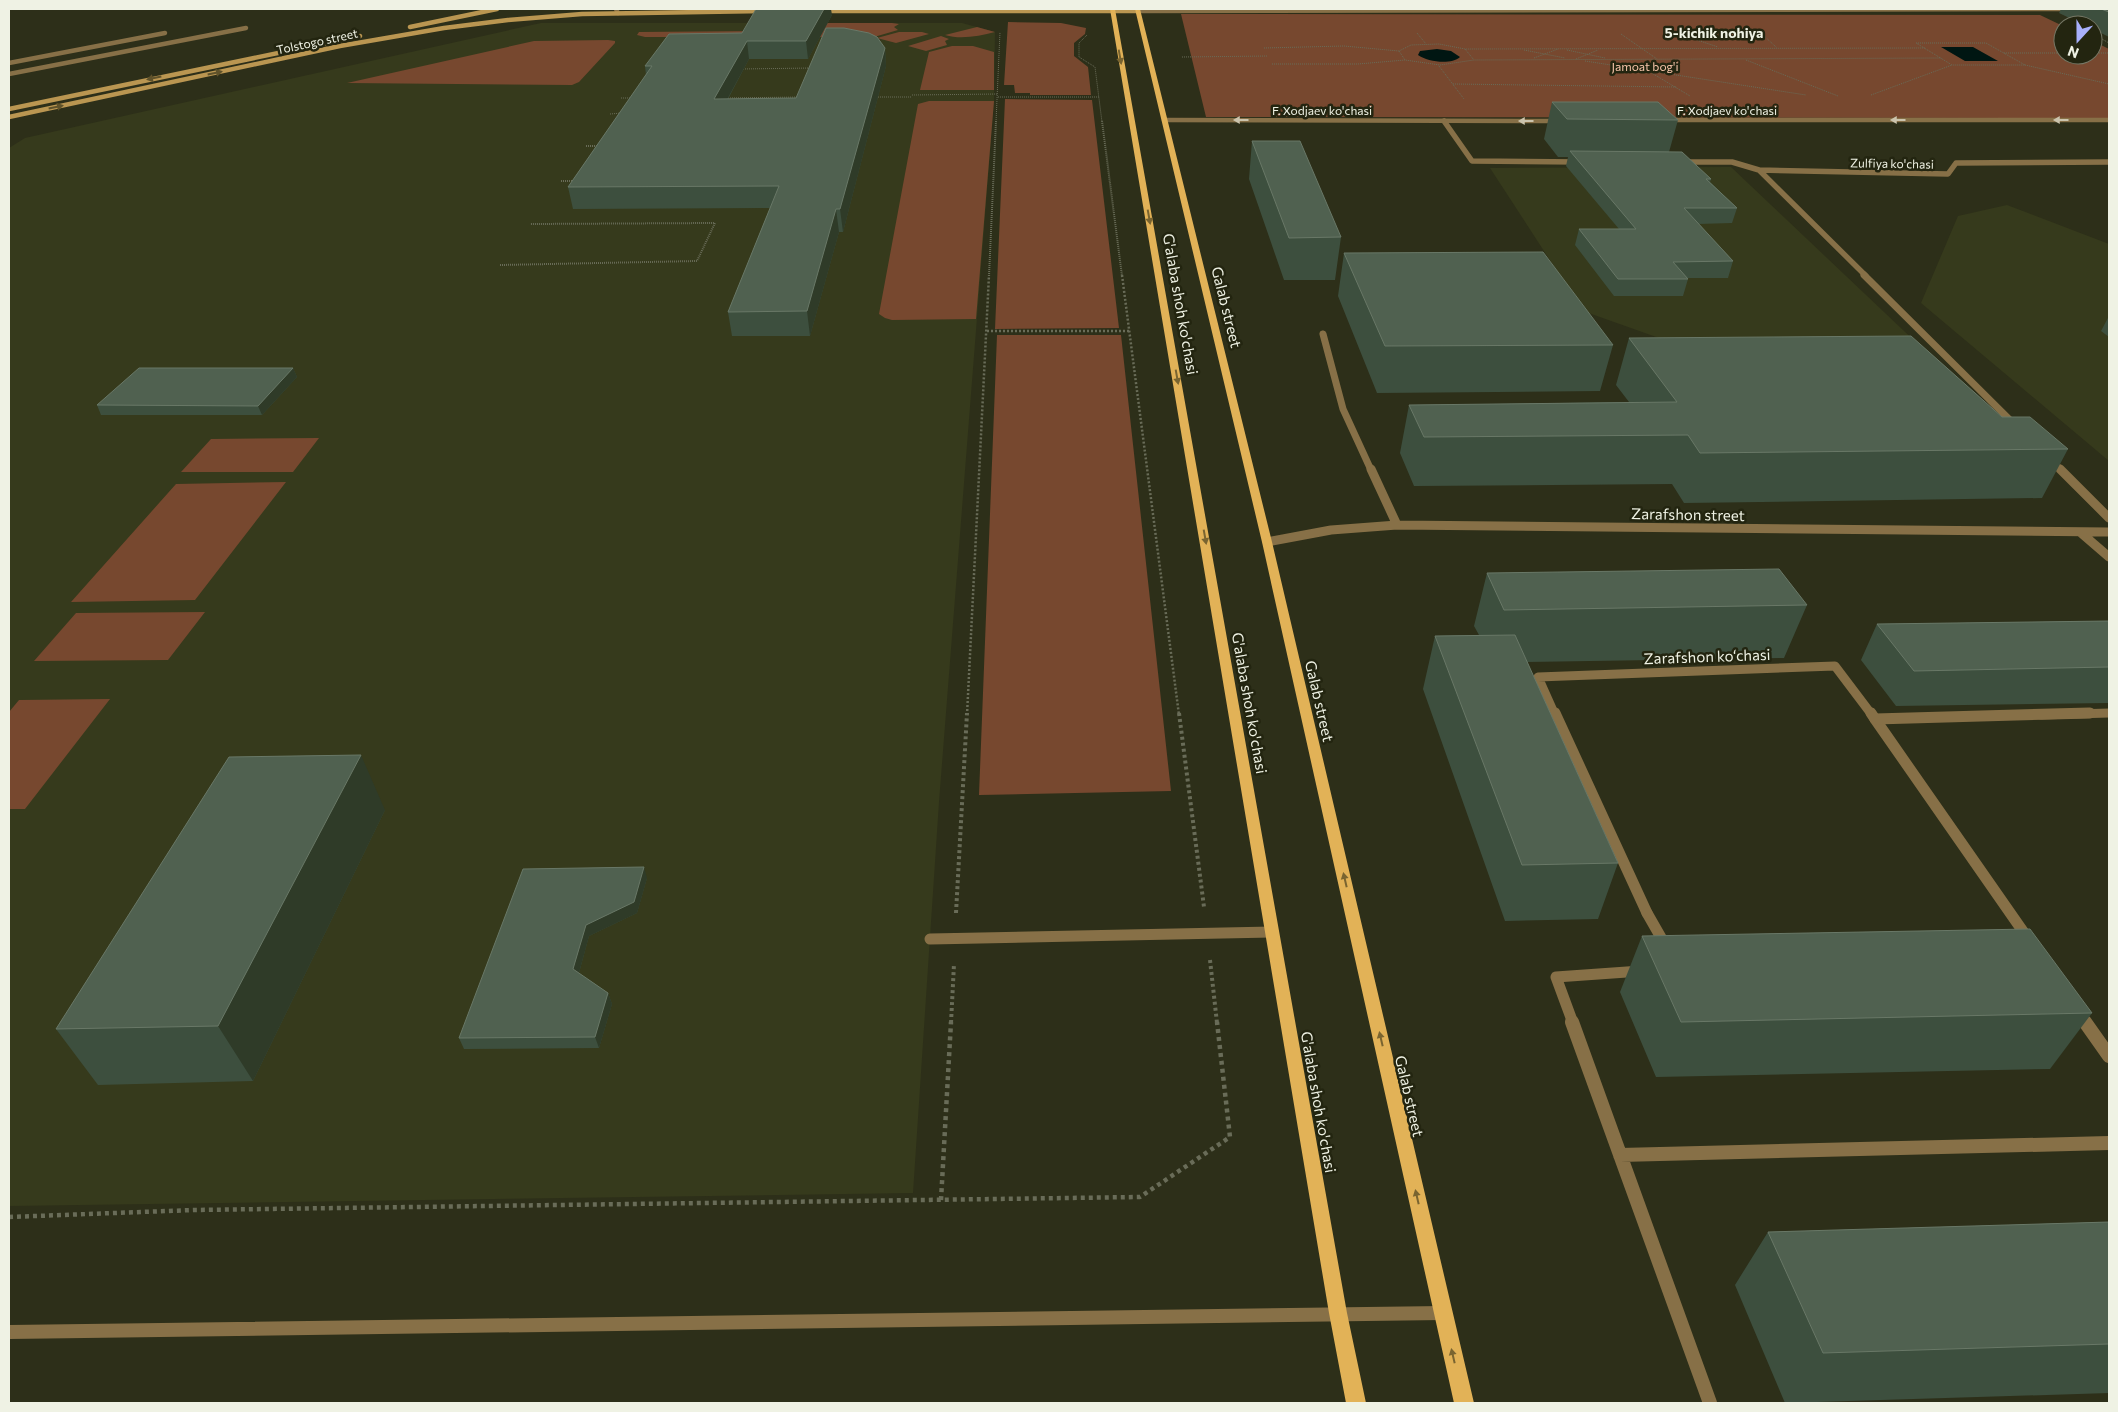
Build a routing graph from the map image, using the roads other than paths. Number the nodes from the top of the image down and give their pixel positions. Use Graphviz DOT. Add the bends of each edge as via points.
graph roads {
  1 [pos="497,9"];
  2 [pos="1570,9"];
  3 [pos="1960,9"];
  4 [pos="2081,9"];
  5 [pos="863,10"];
  6 [pos="1113,10"];
  7 [pos="1138,10"];
  8 [pos="601,11"];
  9 [pos="617,11"];
  10 [pos="774,11"];
  11 [pos="813,11"];
  12 [pos="246,28"];
  13 [pos="404,29"];
  14 [pos="386,32"];
  15 [pos="165,34"];
  16 [pos="368,34"];
  17 [pos="100,46"];
  18 [pos="114,54"];
  19 [pos="9,64"];
  20 [pos="9,74"];
  21 [pos="9,109"];
  22 [pos="9,117"];
  23 [pos="1164,120"];
  24 [pos="1660,120"];
  25 [pos="2109,120"];
  26 [pos="1444,121"];
  27 [pos="1572,121"];
  28 [pos="1582,162"];
  29 [pos="1672,162"];
  30 [pos="2109,162"];
  31 [pos="1759,170"];
  32 [pos="1323,334"];
  33 [pos="2025,434"];
  34 [pos="2046,455"];
  35 [pos="2109,518"];
  36 [pos="1397,524"];
  37 [pos="2080,532"];
  38 [pos="2109,532"];
  39 [pos="1267,542"];
  40 [pos="2109,557"];
  41 [pos="2109,713"];
  42 [pos="1875,719"];
  43 [pos="1273,932"];
  44 [pos="930,939"];
  45 [pos="2037,952"];
  46 [pos="1675,961"];
  47 [pos="1651,971"];
  48 [pos="2070,1000"];
  49 [pos="2109,1056"];
  50 [pos="2109,1143"];
  51 [pos="1620,1155"];
  52 [pos="1338,1313"];
  53 [pos="1443,1313"];
  54 [pos="9,1332"];
  55 [pos="1356,1403"];
  56 [pos="1464,1403"];
  57 [pos="1710,1403"];
  1 -- 13 [label="main road"];
  2 -- 3 [label="street"];
  2 -- 7 [label="street"];
  3 -- 4 [label="street"];
  5 -- 6 [label="main road"];
  5 -- 11 [label="main road"];
  6 -- 7 [label="main road"];
  6 -- 43 [label="main road, G'alaba shoh ko'chasi, one-way"];
  7 -- 23 [label="main road, Galab street"];
  8 -- 9 [label="main road, Tolstogo street"];
  8 -- 13 [label="main road, Tolstogo street" via="488,17"];
  22 -- 8 [label="main road, Tolstogo street, one-way" via="394,36 471,24"];
  9 -- 10 [label="main road, Tolstogo street"];
  12 -- 18 [label="street"];
  13 -- 14 [label="main road, Tolstogo street"];
  15 -- 17 [label="street"];
  16 -- 21 [label="main road, Tolstogo street, one-way"];
  17 -- 18 [label="street"];
  17 -- 19 [label="street"];
  18 -- 20 [label="street"];
  26 -- 23 [label="street, F. Xodjaev ko'chasi, one-way"];
  23 -- 39 [label="main road, Galab street"];
  25 -- 24 [label="street, F. Xodjaev ko'chasi, one-way"];
  27 -- 26 [label="street, F. Xodjaev ko'chasi, one-way"];
  26 -- 28 [label="street" via="1472,161"];
  29 -- 31 [label="street" via="1732,162"];
  30 -- 31 [label="street, Zulfiya ko'chasi" via="1956,163 1948,174"];
  31 -- 33 [label="street"];
  32 -- 36 [label="street" via="1343,409"];
  34 -- 35 [label="street"];
  36 -- 37 [label="street, Zarafshon street"];
  36 -- 39 [label="street, Zarafshon street" via="1332,530"];
  37 -- 38 [label="street, Zarafshon street"];
  37 -- 40 [label="street"];
  53 -- 39 [label="main road, Galab street, one-way"];
  41 -- 42 [label="street"];
  42 -- 45 [label="street"];
  42 -- 46 [label="street, Zarafshon ko‘chasi" via="1835,666 1538,677 1647,913"];
  43 -- 44 [label="street"];
  43 -- 52 [label="main road, G'alaba shoh ko'chasi"];
  47 -- 51 [label="street" via="1556,977"];
  48 -- 49 [label="street"];
  50 -- 51 [label="street"];
  51 -- 57 [label="street"];
  52 -- 53 [label="street"];
  52 -- 54 [label="street"];
  52 -- 55 [label="main road, G'alaba shoh ko'chasi"];
  56 -- 53 [label="main road, Galab street, one-way"];
}
